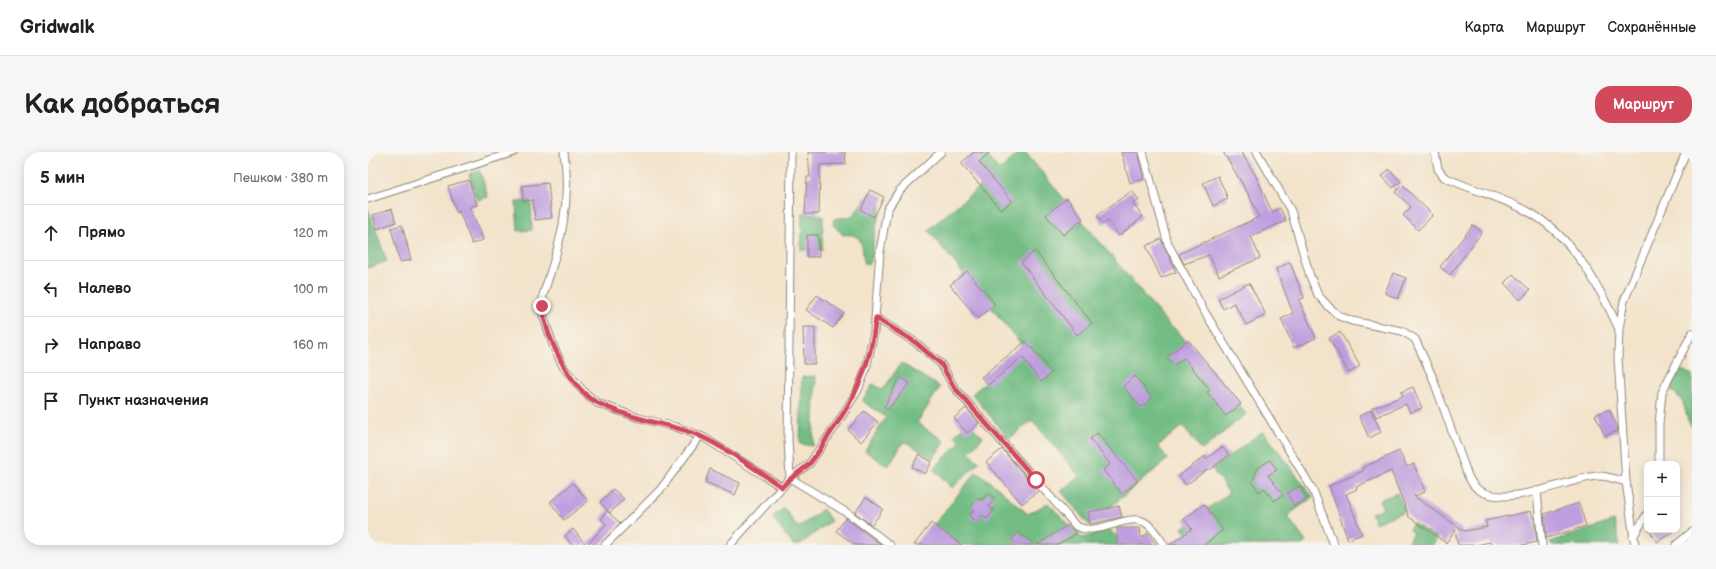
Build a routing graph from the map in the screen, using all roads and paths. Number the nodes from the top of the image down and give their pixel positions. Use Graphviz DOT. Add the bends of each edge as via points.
graph roads {
  1 [pos="514,152"];
  2 [pos="564,152"];
  3 [pos="791,152"];
  4 [pos="941,152"];
  5 [pos="1143,152"];
  6 [pos="1257,152"];
  7 [pos="1435,152"];
  8 [pos="1686,152"];
  9 [pos="368,199"];
  10 [pos="876,318"];
  11 [pos="1619,329"];
  12 [pos="1692,333"];
  13 [pos="700,436"];
  14 [pos="1659,461"];
  15 [pos="790,478"];
  16 [pos="1626,482"];
  17 [pos="782,487"];
  18 [pos="1537,491"];
  19 [pos="1644,519"];
  20 [pos="1692,532"];
  21 [pos="1633,537"];
  22 [pos="605,545"];
  23 [pos="730,545"];
  24 [pos="890,545"];
  25 [pos="1164,545"];
  26 [pos="1332,545"];
  27 [pos="1542,545"];
  28 [pos="1635,545"];
  29 [pos="1676,545"];
  1 -- 9 [label="lane"];
  2 -- 13 [label="lane" via="567,197 564,225 542,306 546,328 554,348 564,368 597,403"];
  3 -- 15 [label="lane" via="788,440"];
  4 -- 10 [label="lane" via="899,191 886,210 880,252"];
  5 -- 26 [label="lane" via="1168,244 1203,309 1313,490 1327,524"];
  6 -- 18 [label="lane" via="1291,211 1310,276 1328,308 1352,321 1402,331 1415,339 1474,486 1495,496"];
  7 -- 11 [label="lane" via="1438,169 1444,177 1528,212 1554,230 1578,256 1592,277"];
  8 -- 11 [label="lane" via="1624,301"];
  10 -- 15 [label="lane" via="866,369 858,390 810,463"];
  10 -- 25 [label="lane" via="915,342 941,364 954,387 1076,526 1089,530 1140,520 1148,524"];
  11 -- 16 [label="lane" via="1618,359"];
  12 -- 14 [label="lane" via="1662,392"];
  13 -- 17 [label="lane"];
  13 -- 22 [label="lane" via="660,490"];
  15 -- 17 [label="lane"];
  15 -- 24 [label="lane" via="849,514"];
  16 -- 18 [label="lane" via="1596,476"];
  16 -- 21 [label="lane"];
  17 -- 23 [label="lane"];
  18 -- 27 [label="lane"];
  19 -- 21 [label="lane"];
  20 -- 29 [label="lane"];
  21 -- 28 [label="lane"];
}
